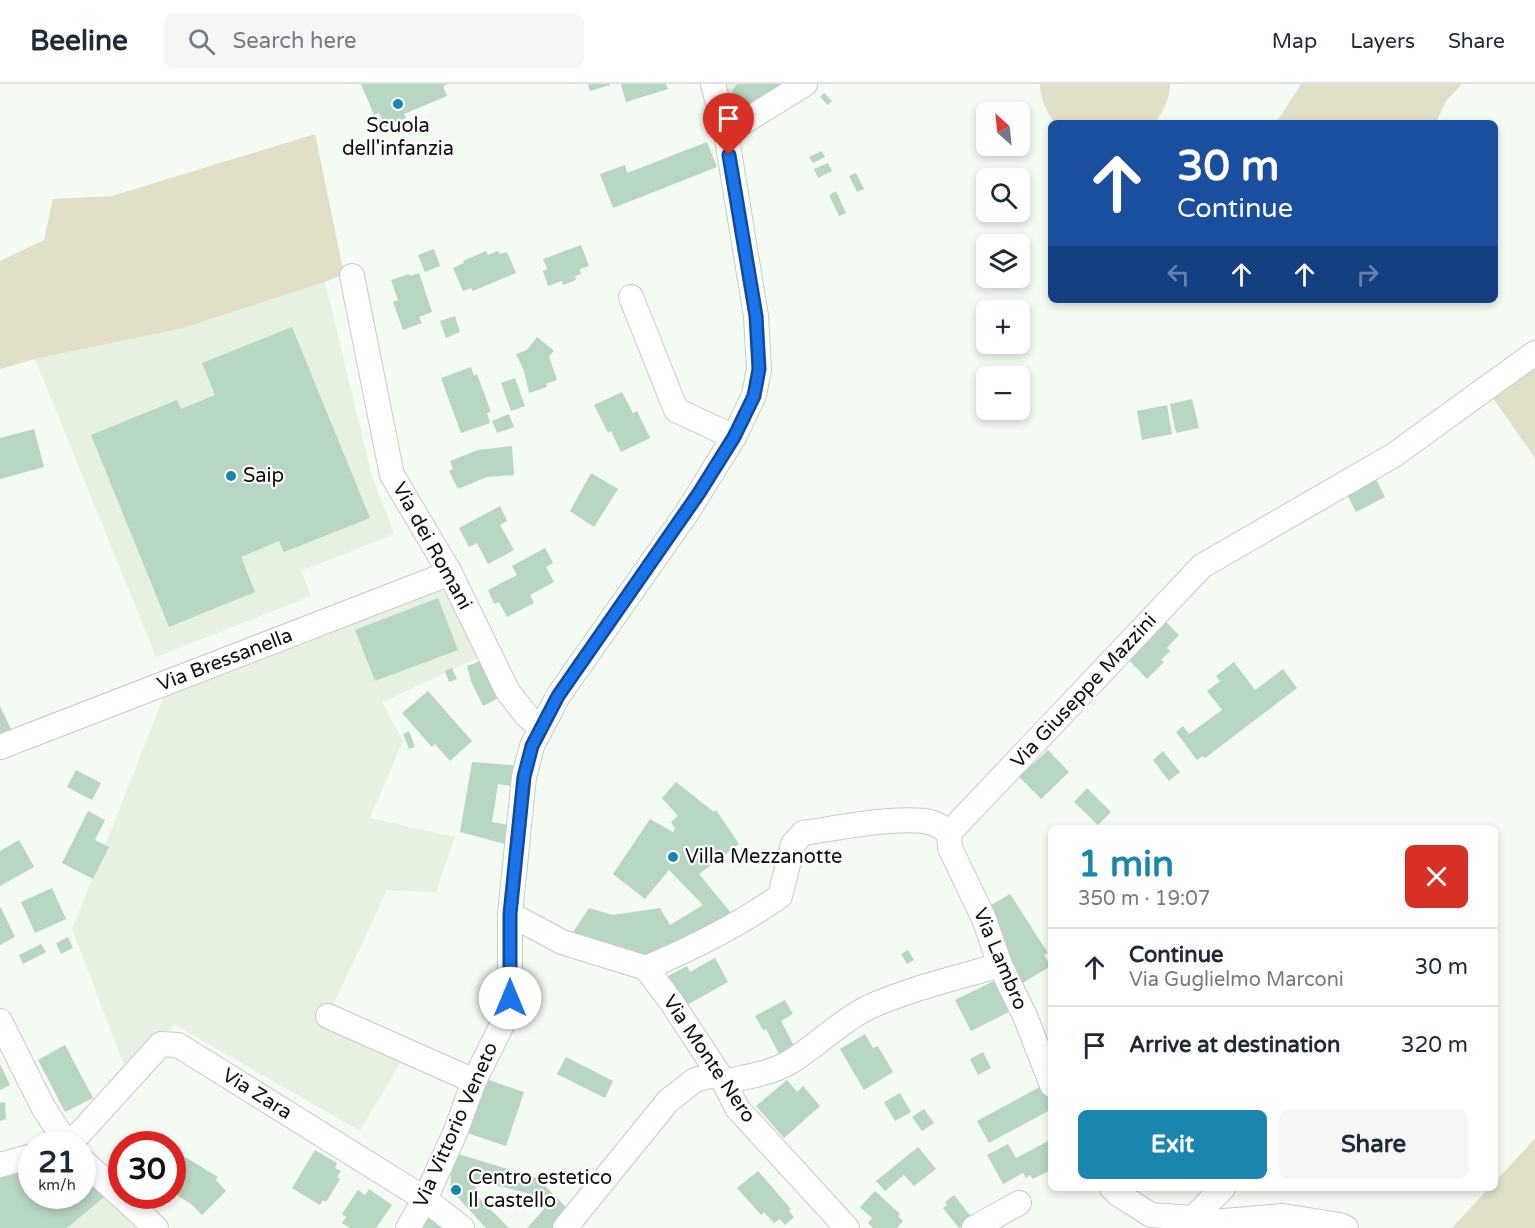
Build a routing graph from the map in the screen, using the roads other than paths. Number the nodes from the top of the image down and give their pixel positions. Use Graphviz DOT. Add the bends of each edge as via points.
graph roads {
  1 [pos="713,84"];
  2 [pos="806,84"];
  3 [pos="726,134"];
  4 [pos="352,276"];
  5 [pos="631,297"];
  6 [pos="1535,353"];
  7 [pos="734,437"];
  8 [pos="450,573"];
  9 [pos="540,728"];
  10 [pos="0,747"];
  11 [pos="949,833"];
  12 [pos="510,914"];
  13 [pos="1000,965"];
  14 [pos="646,968"];
  15 [pos="328,1016"];
  16 [pos="0,1021"];
  17 [pos="1048,1075"];
  18 [pos="721,1078"];
  19 [pos="474,1081"];
  20 [pos="60,1131"];
  21 [pos="80,1131"];
  22 [pos="18,1160"];
  23 [pos="0,1165"];
  24 [pos="96,1173"];
  25 [pos="1115,1191"];
  26 [pos="1220,1191"];
  27 [pos="425,1199"];
  28 [pos="1019,1203"];
  29 [pos="1193,1218"];
  30 [pos="156,1228"];
  31 [pos="408,1228"];
  32 [pos="462,1228"];
  33 [pos="565,1228"];
  34 [pos="847,1228"];
  35 [pos="974,1228"];
  36 [pos="1346,1228"];
  1 -- 3 [label="street, Via Vittorio Veneto"];
  2 -- 3 [label="street"];
  3 -- 7 [label="street, Via Vittorio Veneto" via="756,316 759,369 754,396"];
  4 -- 8 [label="street, Via dei Romani" via="392,475"];
  5 -- 7 [label="street" via="676,410"];
  6 -- 11 [label="street, Via Giuseppe Mazzini" via="1394,455 1203,566"];
  7 -- 9 [label="street, Via Vittorio Veneto"];
  8 -- 9 [label="street, Via dei Romani" via="508,692"];
  8 -- 10 [label="street, Via Bressanella"];
  9 -- 12 [label="street, Via Vittorio Veneto" via="524,777"];
  11 -- 13 [label="street, Via Lambro" via="950,848 984,919"];
  11 -- 14 [label="street" via="926,821 803,833 793,844 780,896 757,912"];
  12 -- 14 [label="street" via="562,942"];
  12 -- 19 [label="street, Via Vittorio Veneto" via="510,998 503,1023"];
  13 -- 17 [label="street, Via Lambro"];
  13 -- 18 [label="street" via="867,1008 789,1063 760,1074"];
  14 -- 18 [label="street, Via Monte Nero"];
  15 -- 19 [label="street"];
  16 -- 20 [label="street"];
  18 -- 33 [label="street" via="695,1080 668,1101"];
  18 -- 34 [label="street, Via Monte Nero" via="737,1108"];
  19 -- 27 [label="street, Via Vittorio Veneto"];
  21 -- 27 [label="street, Via Zara" via="161,1044 178,1045"];
  22 -- 23 [label="street"];
  24 -- 30 [label="street"];
  25 -- 29 [label="street" via="1151,1215"];
  26 -- 29 [label="street"];
  27 -- 31 [label="street, Via Vittorio Veneto"];
  27 -- 32 [label="street, Via Zara"];
  28 -- 35 [label="street"];
  29 -- 36 [label="street" via="1212,1222 1283,1216"];
}
